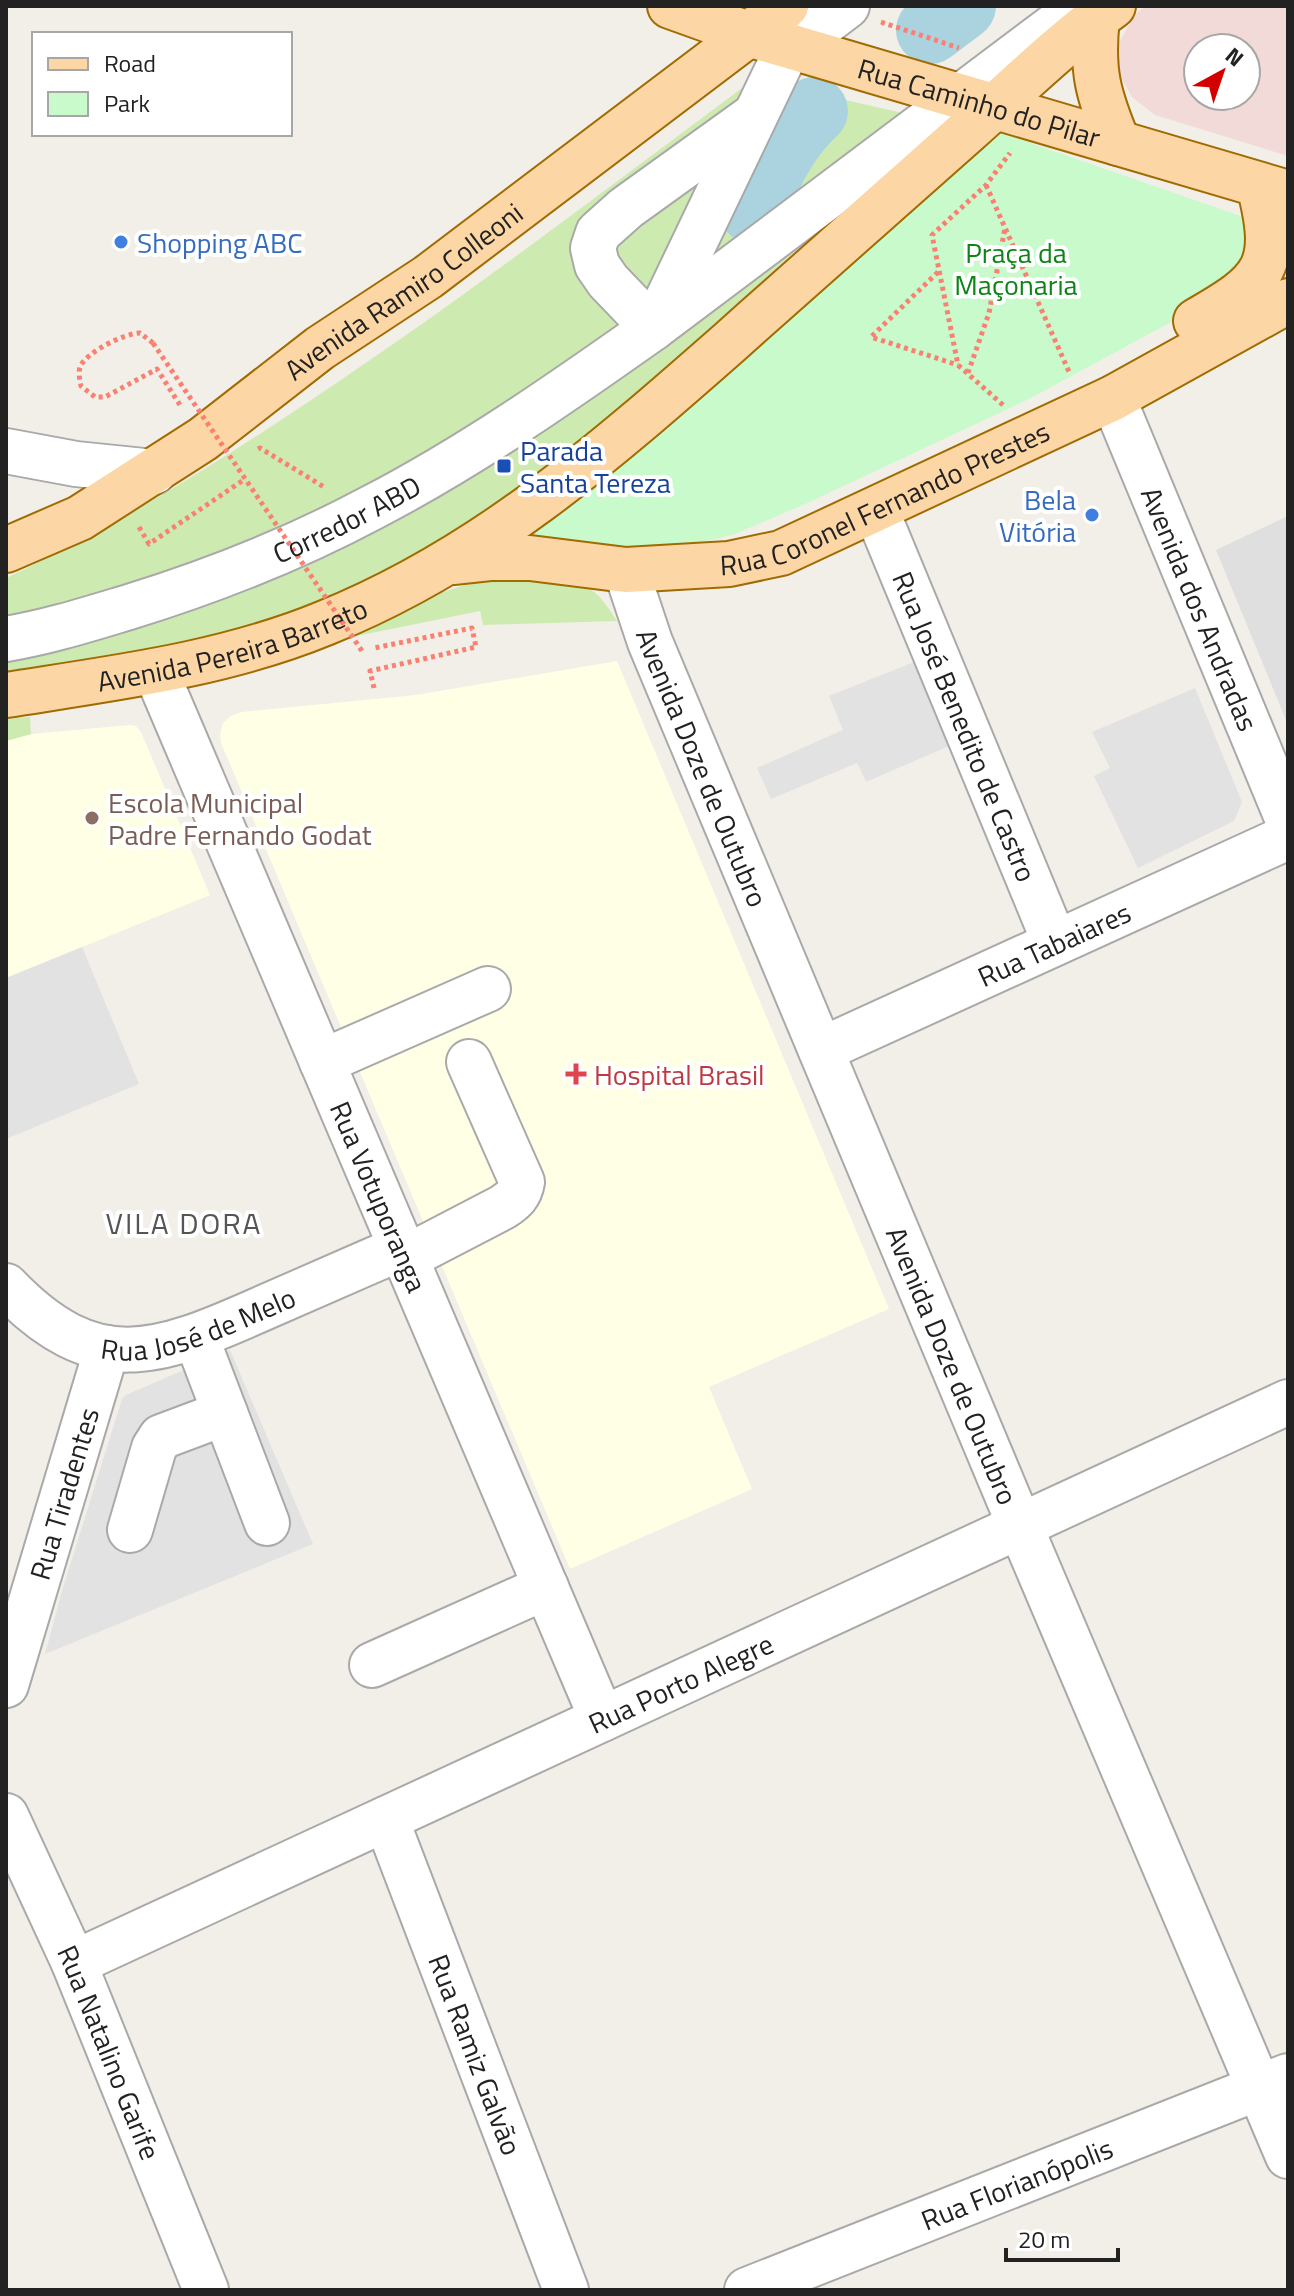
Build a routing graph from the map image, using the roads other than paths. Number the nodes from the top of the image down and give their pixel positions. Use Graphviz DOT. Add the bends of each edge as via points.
graph roads {
  1 [pos="670,6"];
  2 [pos="845,8"];
  3 [pos="1097,10"];
  4 [pos="789,26"];
  5 [pos="748,34"];
  6 [pos="996,108"];
  7 [pos="755,115"];
  8 [pos="1118,143"];
  9 [pos="1274,189"];
  10 [pos="1288,301"];
  11 [pos="653,328"];
  12 [pos="1095,394"];
  13 [pos="6,451"];
  14 [pos="982,458"];
  15 [pos="154,472"];
  16 [pos="876,510"];
  17 [pos="6,550"];
  18 [pos="448,563"];
  19 [pos="626,570"];
  20 [pos="6,639"];
  21 [pos="156,672"];
  22 [pos="6,695"];
  23 [pos="1288,820"];
  24 [pos="1288,837"];
  25 [pos="1055,943"];
  26 [pos="488,989"];
  27 [pos="821,1050"];
  28 [pos="322,1062"];
  29 [pos="469,1062"];
  30 [pos="403,1253"];
  31 [pos="6,1286"];
  32 [pos="196,1337"];
  33 [pos="107,1348"];
  34 [pos="1288,1402"];
  35 [pos="225,1413"];
  36 [pos="267,1523"];
  37 [pos="1020,1526"];
  38 [pos="130,1530"];
  39 [pos="546,1587"];
  40 [pos="372,1665"];
  41 [pos="6,1685"];
  42 [pos="602,1719"];
  43 [pos="6,1816"];
  44 [pos="386,1819"];
  45 [pos="74,1963"];
  46 [pos="1274,2081"];
  47 [pos="1288,2156"];
  48 [pos="206,2290"];
  49 [pos="566,2290"];
  50 [pos="747,2290"];
  1 -- 5 [label="main road, Rua Caminho do Pilar"];
  2 -- 4 [label="street, Corredor ABD"];
  3 -- 6 [label="main road"];
  3 -- 6 [label="street, Corredor ABD" via="1005,63"];
  3 -- 8 [label="main road" via="1095,77"];
  4 -- 5 [label="main road, Rua Caminho do Pilar"];
  4 -- 6 [label="main road, Rua Caminho do Pilar"];
  4 -- 7 [label="street, Corredor ABD" via="782,60"];
  5 -- 15 [label="main road, Avenida Ramiro Colleoni" via="428,277 320,348"];
  6 -- 8 [label="main road, Rua Caminho do Pilar"];
  6 -- 11 [label="street, Corredor ABD"];
  6 -- 18 [label="main road" via="644,418 513,522"];
  7 -- 11 [label="street, Corredor ABD"];
  7 -- 11 [label="street" via="598,233 593,248 597,265"];
  8 -- 9 [label="main road, Rua Caminho do Pilar"];
  9 -- 12 [label="main road" via="1268,250 1257,277 1237,297"];
  10 -- 12 [label="main road, Rua Coronel Fernando Prestes"];
  11 -- 20 [label="street, Corredor ABD" via="433,474 323,533 166,595"];
  12 -- 14 [label="main road, Rua Coronel Fernando Prestes"];
  12 -- 14 [label="main road" via="1023,424"];
  12 -- 23 [label="street, Avenida dos Andradas"];
  13 -- 15 [label="street"];
  14 -- 16 [label="main road, Rua Coronel Fernando Prestes"];
  15 -- 17 [label="main road, Avenida Ramiro Colleoni" via="80,518"];
  16 -- 19 [label="main road, Rua Coronel Fernando Prestes" via="758,559"];
  16 -- 25 [label="street, Rua José Benedito de Castro"];
  18 -- 19 [label="main road, Rua Coronel Fernando Prestes" via="530,558"];
  18 -- 21 [label="main road, Avenida Pereira Barreto" via="281,640"];
  19 -- 27 [label="street, Avenida Doze de Outubro" via="650,642"];
  21 -- 22 [label="main road, Avenida Pereira Barreto"];
  21 -- 28 [label="street, Rua Votuporanga"];
  24 -- 25 [label="street, Rua Tabaiares"];
  25 -- 27 [label="street, Rua Tabaiares"];
  26 -- 28 [label="street"];
  27 -- 37 [label="street, Avenida Doze de Outubro"];
  28 -- 30 [label="street, Rua Votuporanga"];
  29 -- 30 [label="street, Rua José de Melo" via="521,1190 503,1207"];
  30 -- 32 [label="street, Rua José de Melo"];
  30 -- 39 [label="street, Rua Votuporanga"];
  31 -- 33 [label="street, Rua José de Melo" via="62,1331"];
  32 -- 33 [label="street, Rua José de Melo" via="156,1349"];
  32 -- 35 [label="street"];
  33 -- 41 [label="street, Rua Tiradentes"];
  34 -- 37 [label="street, Rua Porto Alegre"];
  35 -- 36 [label="street"];
  35 -- 38 [label="street" via="161,1437"];
  37 -- 42 [label="street, Rua Porto Alegre"];
  37 -- 46 [label="street, Avenida Doze de Outubro"];
  39 -- 40 [label="street"];
  39 -- 42 [label="street, Rua Votuporanga"];
  42 -- 44 [label="street, Rua Porto Alegre"];
  43 -- 45 [label="street, Rua Natalino Garife"];
  44 -- 45 [label="street, Rua Porto Alegre"];
  44 -- 49 [label="street, Rua Ramiz Galvão"];
  45 -- 48 [label="street, Rua Natalino Garife"];
  46 -- 47 [label="street, Avenida Doze de Outubro"];
  46 -- 50 [label="street, Rua Florianópolis"];
}
